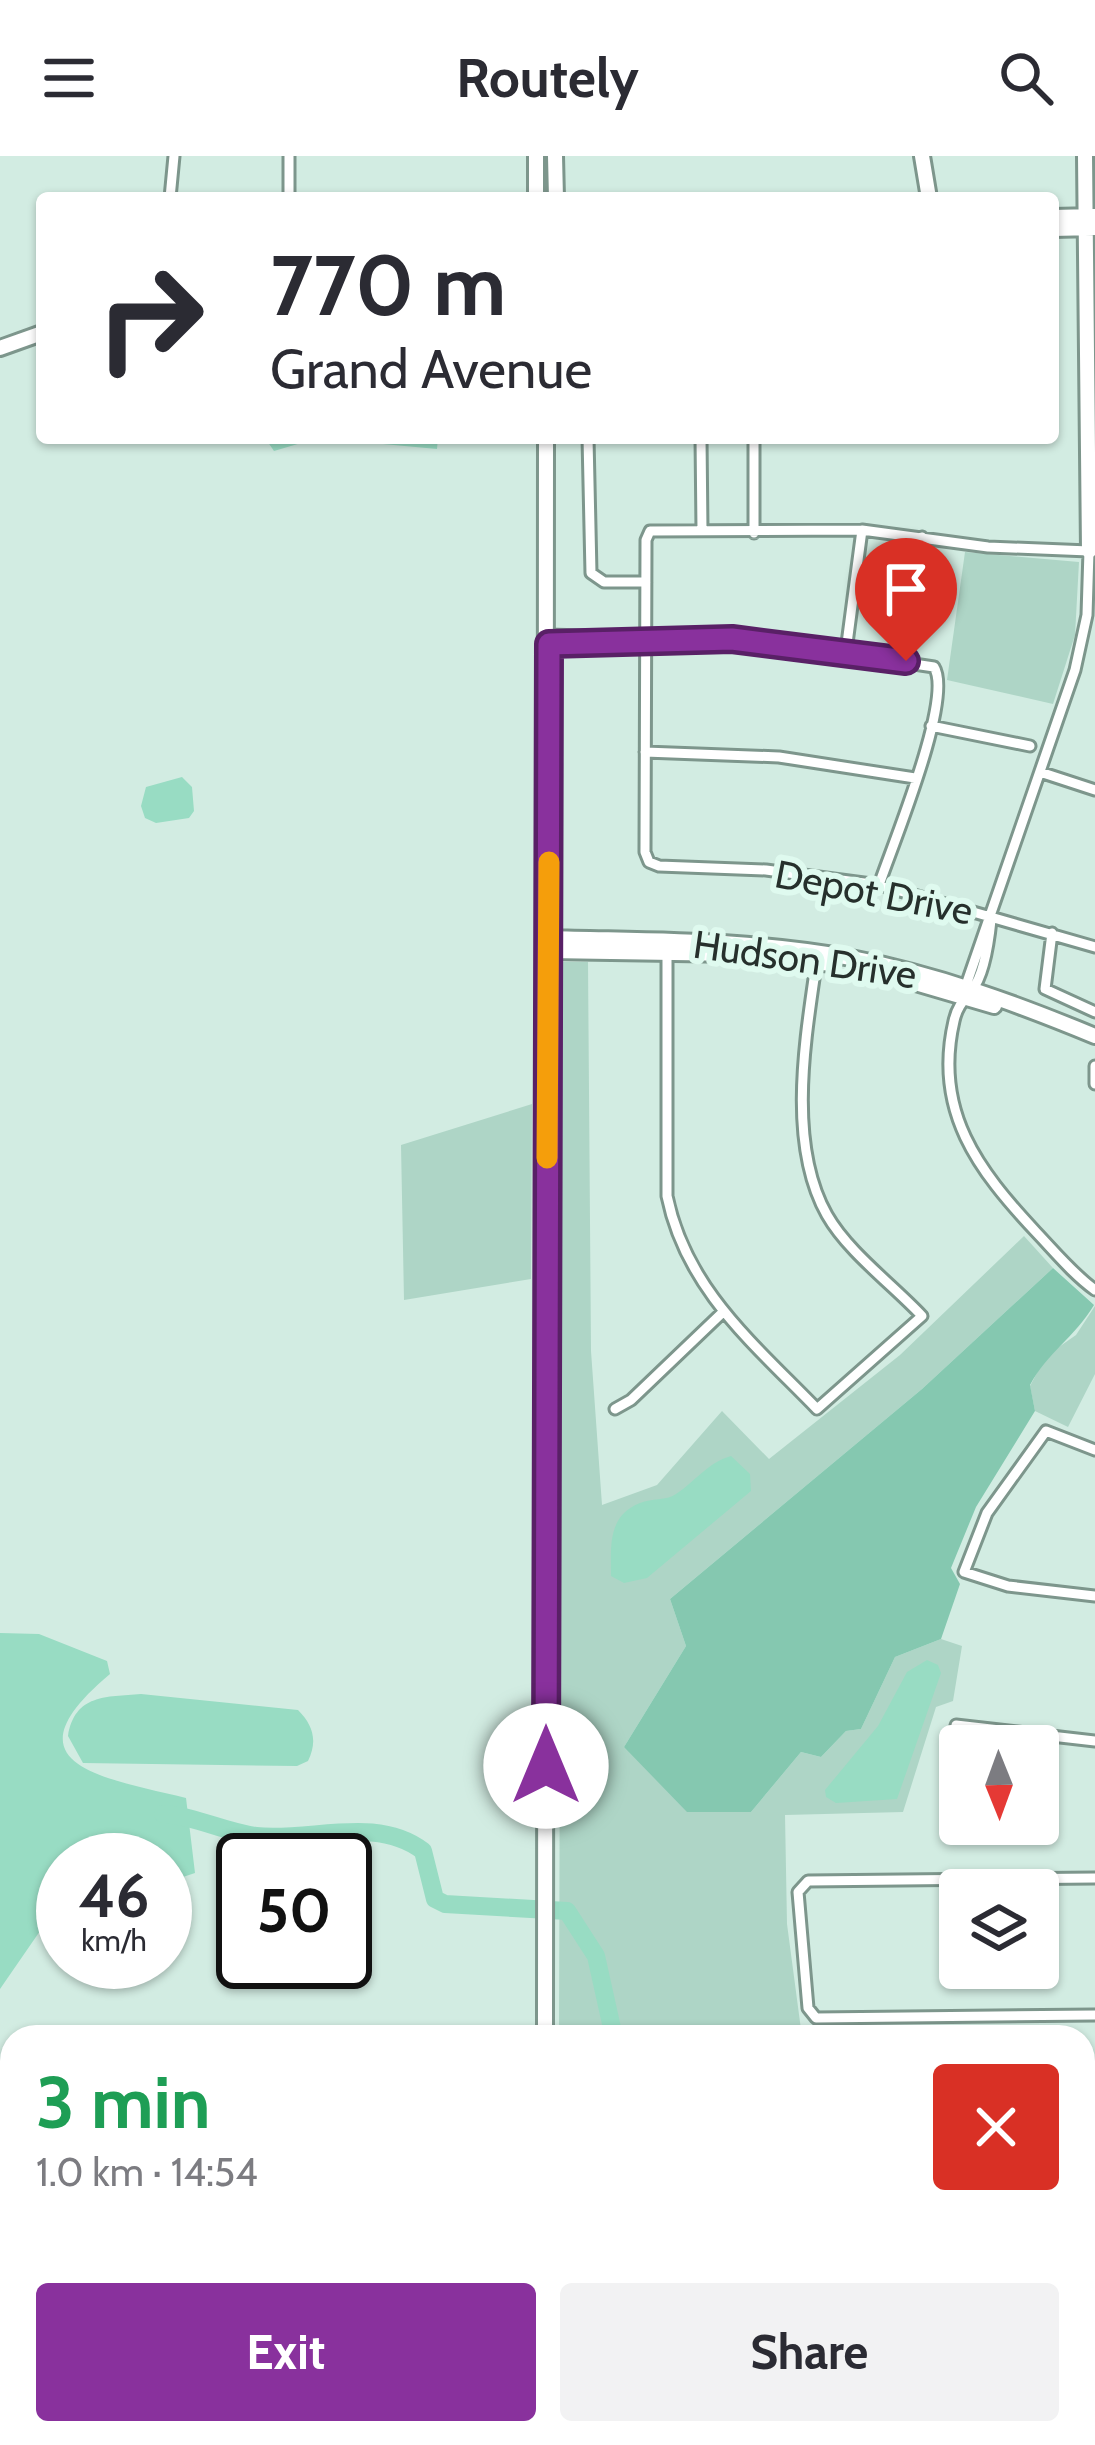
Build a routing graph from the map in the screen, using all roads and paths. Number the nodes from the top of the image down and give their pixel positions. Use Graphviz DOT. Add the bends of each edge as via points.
graph roads {
  1 [pos="174,156"];
  2 [pos="289,156"];
  3 [pos="536,156"];
  4 [pos="555,156"];
  5 [pos="922,156"];
  6 [pos="1085,156"];
  7 [pos="171,192"];
  8 [pos="289,192"];
  9 [pos="536,192"];
  10 [pos="556,192"];
  11 [pos="927,192"];
  12 [pos="1059,218"];
  13 [pos="1090,222"];
  14 [pos="1059,228"];
  15 [pos="36,335"];
  16 [pos="0,348"];
  17 [pos="548,444"];
  18 [pos="588,444"];
  19 [pos="701,444"];
  20 [pos="754,444"];
  21 [pos="702,530"];
  22 [pos="862,530"];
  23 [pos="754,533"];
  24 [pos="922,537"];
  25 [pos="1092,550"];
  26 [pos="646,582"];
  27 [pos="646,639"];
  28 [pos="549,640"];
  29 [pos="846,651"];
  30 [pos="906,661"];
  31 [pos="931,726"];
  32 [pos="1030,746"];
  33 [pos="645,752"];
  34 [pos="1040,772"];
  35 [pos="915,778"];
  36 [pos="1095,790"];
  37 [pos="879,886"];
  38 [pos="991,914"];
  39 [pos="1052,933"];
  40 [pos="549,945"];
  41 [pos="1095,946"];
  42 [pos="667,950"];
  43 [pos="818,957"];
  44 [pos="967,991"];
  45 [pos="1095,1012"];
  46 [pos="1095,1040"];
  47 [pos="1095,1066"];
  48 [pos="1095,1084"];
  49 [pos="1095,1290"];
  50 [pos="723,1312"];
  51 [pos="615,1408"];
  52 [pos="1095,1450"];
  53 [pos="1095,1596"];
  54 [pos="1059,1737"];
  55 [pos="1095,1741"];
  56 [pos="1095,1878"];
  57 [pos="1095,2015"];
  58 [pos="545,2025"];
  1 -- 7 [label="street"];
  2 -- 8 [label="street"];
  3 -- 9 [label="main road"];
  4 -- 10 [label="main road"];
  5 -- 11 [label="main road"];
  6 -- 13 [label="main road"];
  12 -- 13 [label="main road"];
  13 -- 14 [label="main road"];
  13 -- 25 [label="main road"];
  15 -- 16 [label="main road"];
  17 -- 28 [label="main road"];
  18 -- 26 [label="street" via="591,573 604,582"];
  19 -- 21 [label="street"];
  20 -- 23 [label="street"];
  21 -- 23 [label="street"];
  21 -- 26 [label="street" via="650,531"];
  22 -- 23 [label="street"];
  22 -- 24 [label="street"];
  22 -- 29 [label="street"];
  24 -- 25 [label="street"];
  24 -- 30 [label="street"];
  25 -- 34 [label="street" via="1082,641"];
  26 -- 27 [label="street"];
  27 -- 28 [label="street"];
  27 -- 29 [label="street"];
  27 -- 33 [label="street"];
  28 -- 40 [label="main road"];
  29 -- 30 [label="street"];
  30 -- 31 [label="street" via="938,671"];
  31 -- 32 [label="street"];
  31 -- 35 [label="street"];
  33 -- 35 [label="street" via="779,757"];
  33 -- 37 [label="street, Depot Drive" via="650,862"];
  34 -- 36 [label="street"];
  34 -- 38 [label="street"];
  35 -- 37 [label="street"];
  37 -- 38 [label="street, Depot Drive"];
  38 -- 39 [label="street, Depot Drive"];
  38 -- 44 [label="street"];
  39 -- 41 [label="street, Depot Drive"];
  39 -- 45 [label="street" via="1045,989"];
  40 -- 42 [label="main road, Hudson Drive"];
  40 -- 43 [label="main road, Hudson Drive" via="649,938"];
  40 -- 58 [label="main road"];
  42 -- 43 [label="main road, Hudson Drive"];
  42 -- 50 [label="street" via="667,1196 691,1268"];
  43 -- 44 [label="main road, Hudson Drive"];
  43 -- 50 [label="street" via="806,1118 814,1187 829,1219 922,1316 817,1409"];
  44 -- 46 [label="main road, Hudson Drive"];
  44 -- 49 [label="street" via="947,1059 964,1144"];
  47 -- 48 [label="street"];
  50 -- 51 [label="street"];
  52 -- 53 [label="street" via="1046,1432 987,1513 964,1572"];
  54 -- 55 [label="street"];
  56 -- 57 [label="street" via="800,1885 810,2014"];
}
